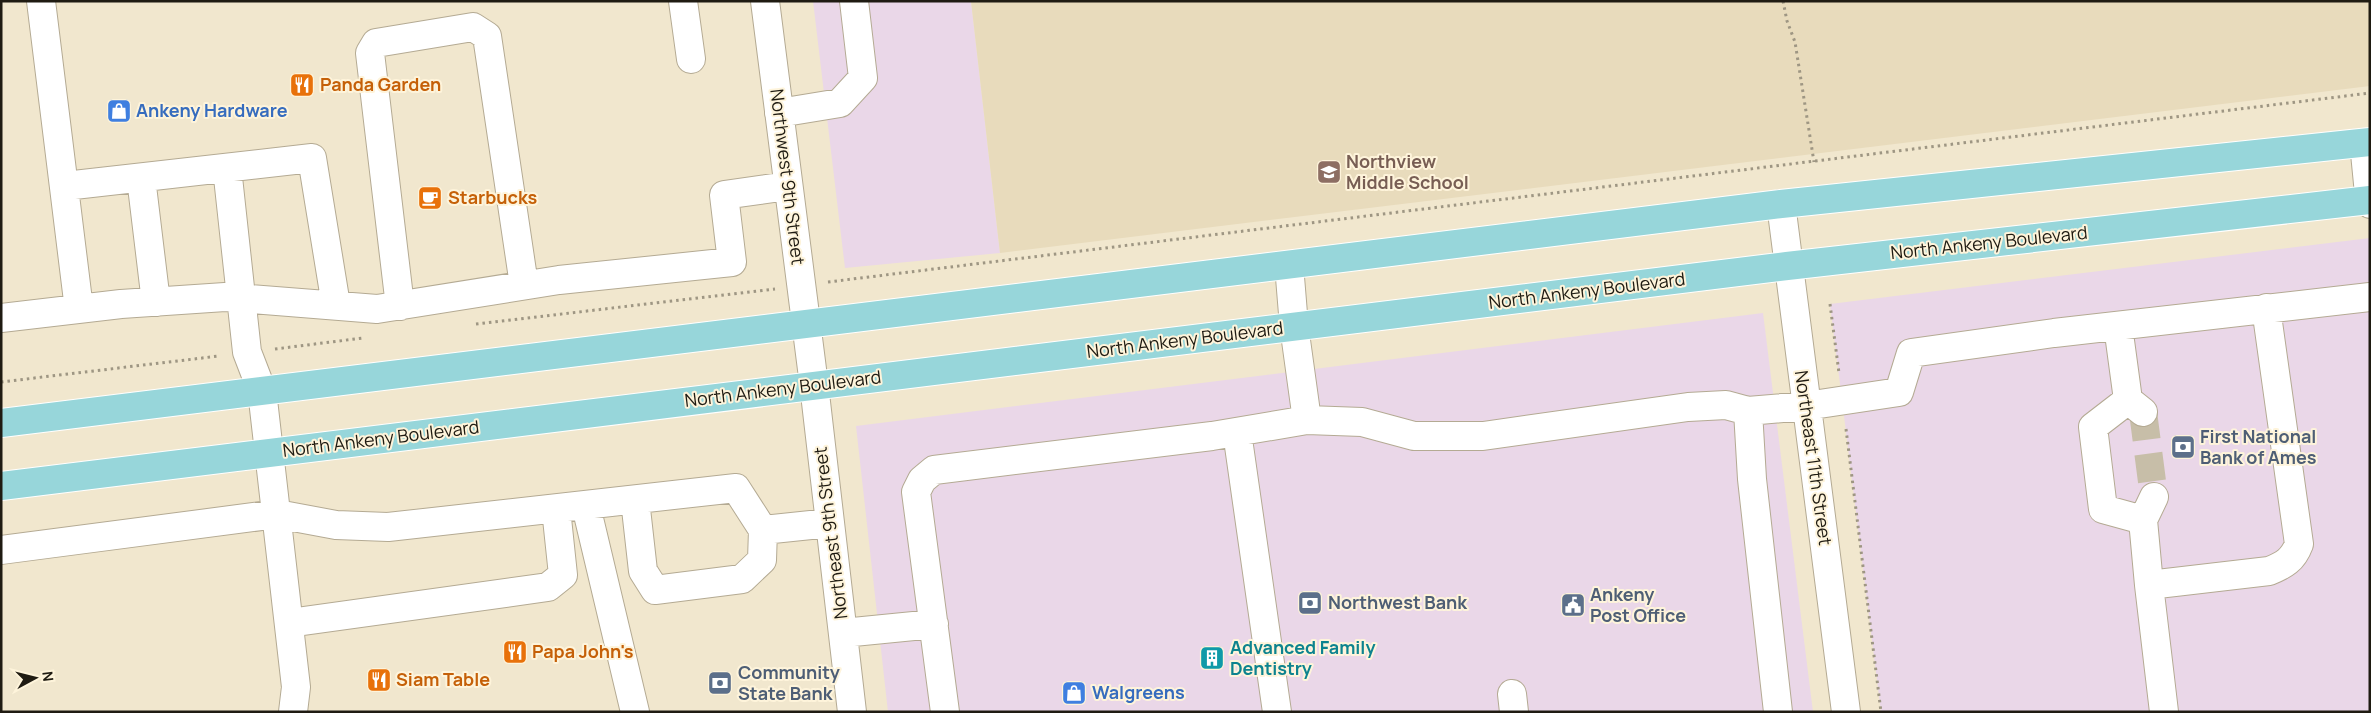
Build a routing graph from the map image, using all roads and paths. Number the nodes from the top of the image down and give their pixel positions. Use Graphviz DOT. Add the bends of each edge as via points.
graph roads {
  1 [pos="41,1"];
  2 [pos="684,1"];
  3 [pos="765,1"];
  4 [pos="854,1"];
  5 [pos="1783,1"];
  6 [pos="691,59"];
  7 [pos="2370,93"];
  8 [pos="779,113"];
  9 [pos="2367,142"];
  10 [pos="1814,162"];
  11 [pos="227,168"];
  12 [pos="141,178"];
  13 [pos="65,186"];
  14 [pos="788,186"];
  15 [pos="2370,202"];
  16 [pos="1781,204"];
  17 [pos="1289,264"];
  18 [pos="1788,266"];
  19 [pos="524,285"];
  20 [pos="801,286"];
  21 [pos="2370,297"];
  22 [pos="241,298"];
  23 [pos="156,302"];
  24 [pos="1830,304"];
  25 [pos="336,306"];
  26 [pos="400,306"];
  27 [pos="2266,308"];
  28 [pos="79,309"];
  29 [pos="1,318"];
  30 [pos="806,324"];
  31 [pos="471,325"];
  32 [pos="1294,326"];
  33 [pos="2118,326"];
  34 [pos="372,337"];
  35 [pos="247,352"];
  36 [pos="809,354"];
  37 [pos="1,382"];
  38 [pos="814,385"];
  39 [pos="262,391"];
  40 [pos="1842,400"];
  41 [pos="1806,406"];
  42 [pos="1748,411"];
  43 [pos="1307,420"];
  44 [pos="1,423"];
  45 [pos="1237,432"];
  46 [pos="270,453"];
  47 [pos="1,486"];
  48 [pos="636,500"];
  49 [pos="586,506"];
  50 [pos="556,509"];
  51 [pos="278,514"];
  52 [pos="830,523"];
  53 [pos="763,530"];
  54 [pos="1,550"];
  55 [pos="2149,585"];
  56 [pos="289,623"];
  57 [pos="934,624"];
  58 [pos="843,633"];
  59 [pos="293,712"];
  60 [pos="635,712"];
  61 [pos="852,712"];
  62 [pos="946,712"];
  63 [pos="1277,712"];
  64 [pos="1778,712"];
  65 [pos="1846,712"];
  66 [pos="1881,712"];
  67 [pos="2164,712"];
  1 -- 13 [label="street"];
  2 -- 6 [label="street"];
  3 -- 8 [label="street, Northwest 9th Street"];
  4 -- 8 [label="street" via="863,78 840,104"];
  5 -- 10 [label="path" via="1795,42"];
  7 -- 10 [label="path"];
  8 -- 14 [label="street, Northwest 9th Street"];
  9 -- 15 [label="street"];
  9 -- 16 [label="main road"];
  10 -- 20 [label="path"];
  11 -- 12 [label="street"];
  11 -- 22 [label="street"];
  11 -- 25 [label="street" via="312,158"];
  12 -- 13 [label="street"];
  12 -- 23 [label="street"];
  13 -- 28 [label="street"];
  14 -- 19 [label="street" via="724,195 732,262"];
  14 -- 20 [label="street, Northwest 9th Street"];
  15 -- 18 [label="main road, North Ankeny Boulevard"];
  16 -- 17 [label="main road"];
  16 -- 18 [label="street, Northeast 11th Street"];
  17 -- 30 [label="main road"];
  17 -- 32 [label="street"];
  18 -- 32 [label="main road, North Ankeny Boulevard"];
  18 -- 41 [label="street, Northeast 11th Street"];
  19 -- 26 [label="street"];
  19 -- 26 [label="street" via="487,36 473,27 376,43 370,53"];
  20 -- 30 [label="street, Northwest 9th Street"];
  20 -- 31 [label="path"];
  21 -- 27 [label="street"];
  22 -- 23 [label="street"];
  22 -- 25 [label="street"];
  22 -- 35 [label="street"];
  23 -- 28 [label="street"];
  24 -- 40 [label="path"];
  25 -- 26 [label="street" via="378,309"];
  27 -- 33 [label="street"];
  27 -- 55 [label="street" via="2299,544 2295,554 2284,565 2269,571"];
  28 -- 29 [label="street"];
  30 -- 36 [label="street, Northwest 9th Street"];
  30 -- 39 [label="main road"];
  32 -- 38 [label="main road, North Ankeny Boulevard"];
  32 -- 43 [label="street"];
  33 -- 40 [label="street" via="1911,353 1899,392"];
  33 -- 55 [label="street" via="2135,406 2093,427 2103,509 2149,509"];
  34 -- 35 [label="path"];
  35 -- 37 [label="path"];
  35 -- 39 [label="street"];
  36 -- 38 [label="street, Northeast 9th Street"];
  38 -- 46 [label="main road, North Ankeny Boulevard"];
  38 -- 52 [label="street, Northeast 9th Street"];
  39 -- 44 [label="main road"];
  39 -- 46 [label="street"];
  40 -- 41 [label="street"];
  40 -- 66 [label="path"];
  41 -- 42 [label="street"];
  41 -- 65 [label="street, Northeast 11th Street"];
  42 -- 43 [label="street" via="1726,404 1688,407 1483,436 1414,436 1362,422"];
  42 -- 64 [label="street" via="1752,479"];
  43 -- 45 [label="street"];
  45 -- 57 [label="street" via="934,470 922,480 916,492"];
  45 -- 63 [label="street"];
  46 -- 47 [label="main road, North Ankeny Boulevard"];
  46 -- 51 [label="street"];
  48 -- 49 [label="street"];
  48 -- 53 [label="street" via="736,488"];
  48 -- 53 [label="street" via="643,571 655,590 742,579 762,560"];
  49 -- 50 [label="street"];
  49 -- 60 [label="street"];
  50 -- 51 [label="street" via="388,527 336,524"];
  50 -- 56 [label="street" via="563,575 548,587"];
  51 -- 54 [label="street"];
  51 -- 56 [label="street"];
  52 -- 53 [label="street"];
  52 -- 58 [label="street, Northeast 9th Street"];
  55 -- 67 [label="street"];
  56 -- 59 [label="street" via="296,687"];
  57 -- 58 [label="street"];
  57 -- 62 [label="street"];
  58 -- 61 [label="street, Northeast 9th Street"];
}
